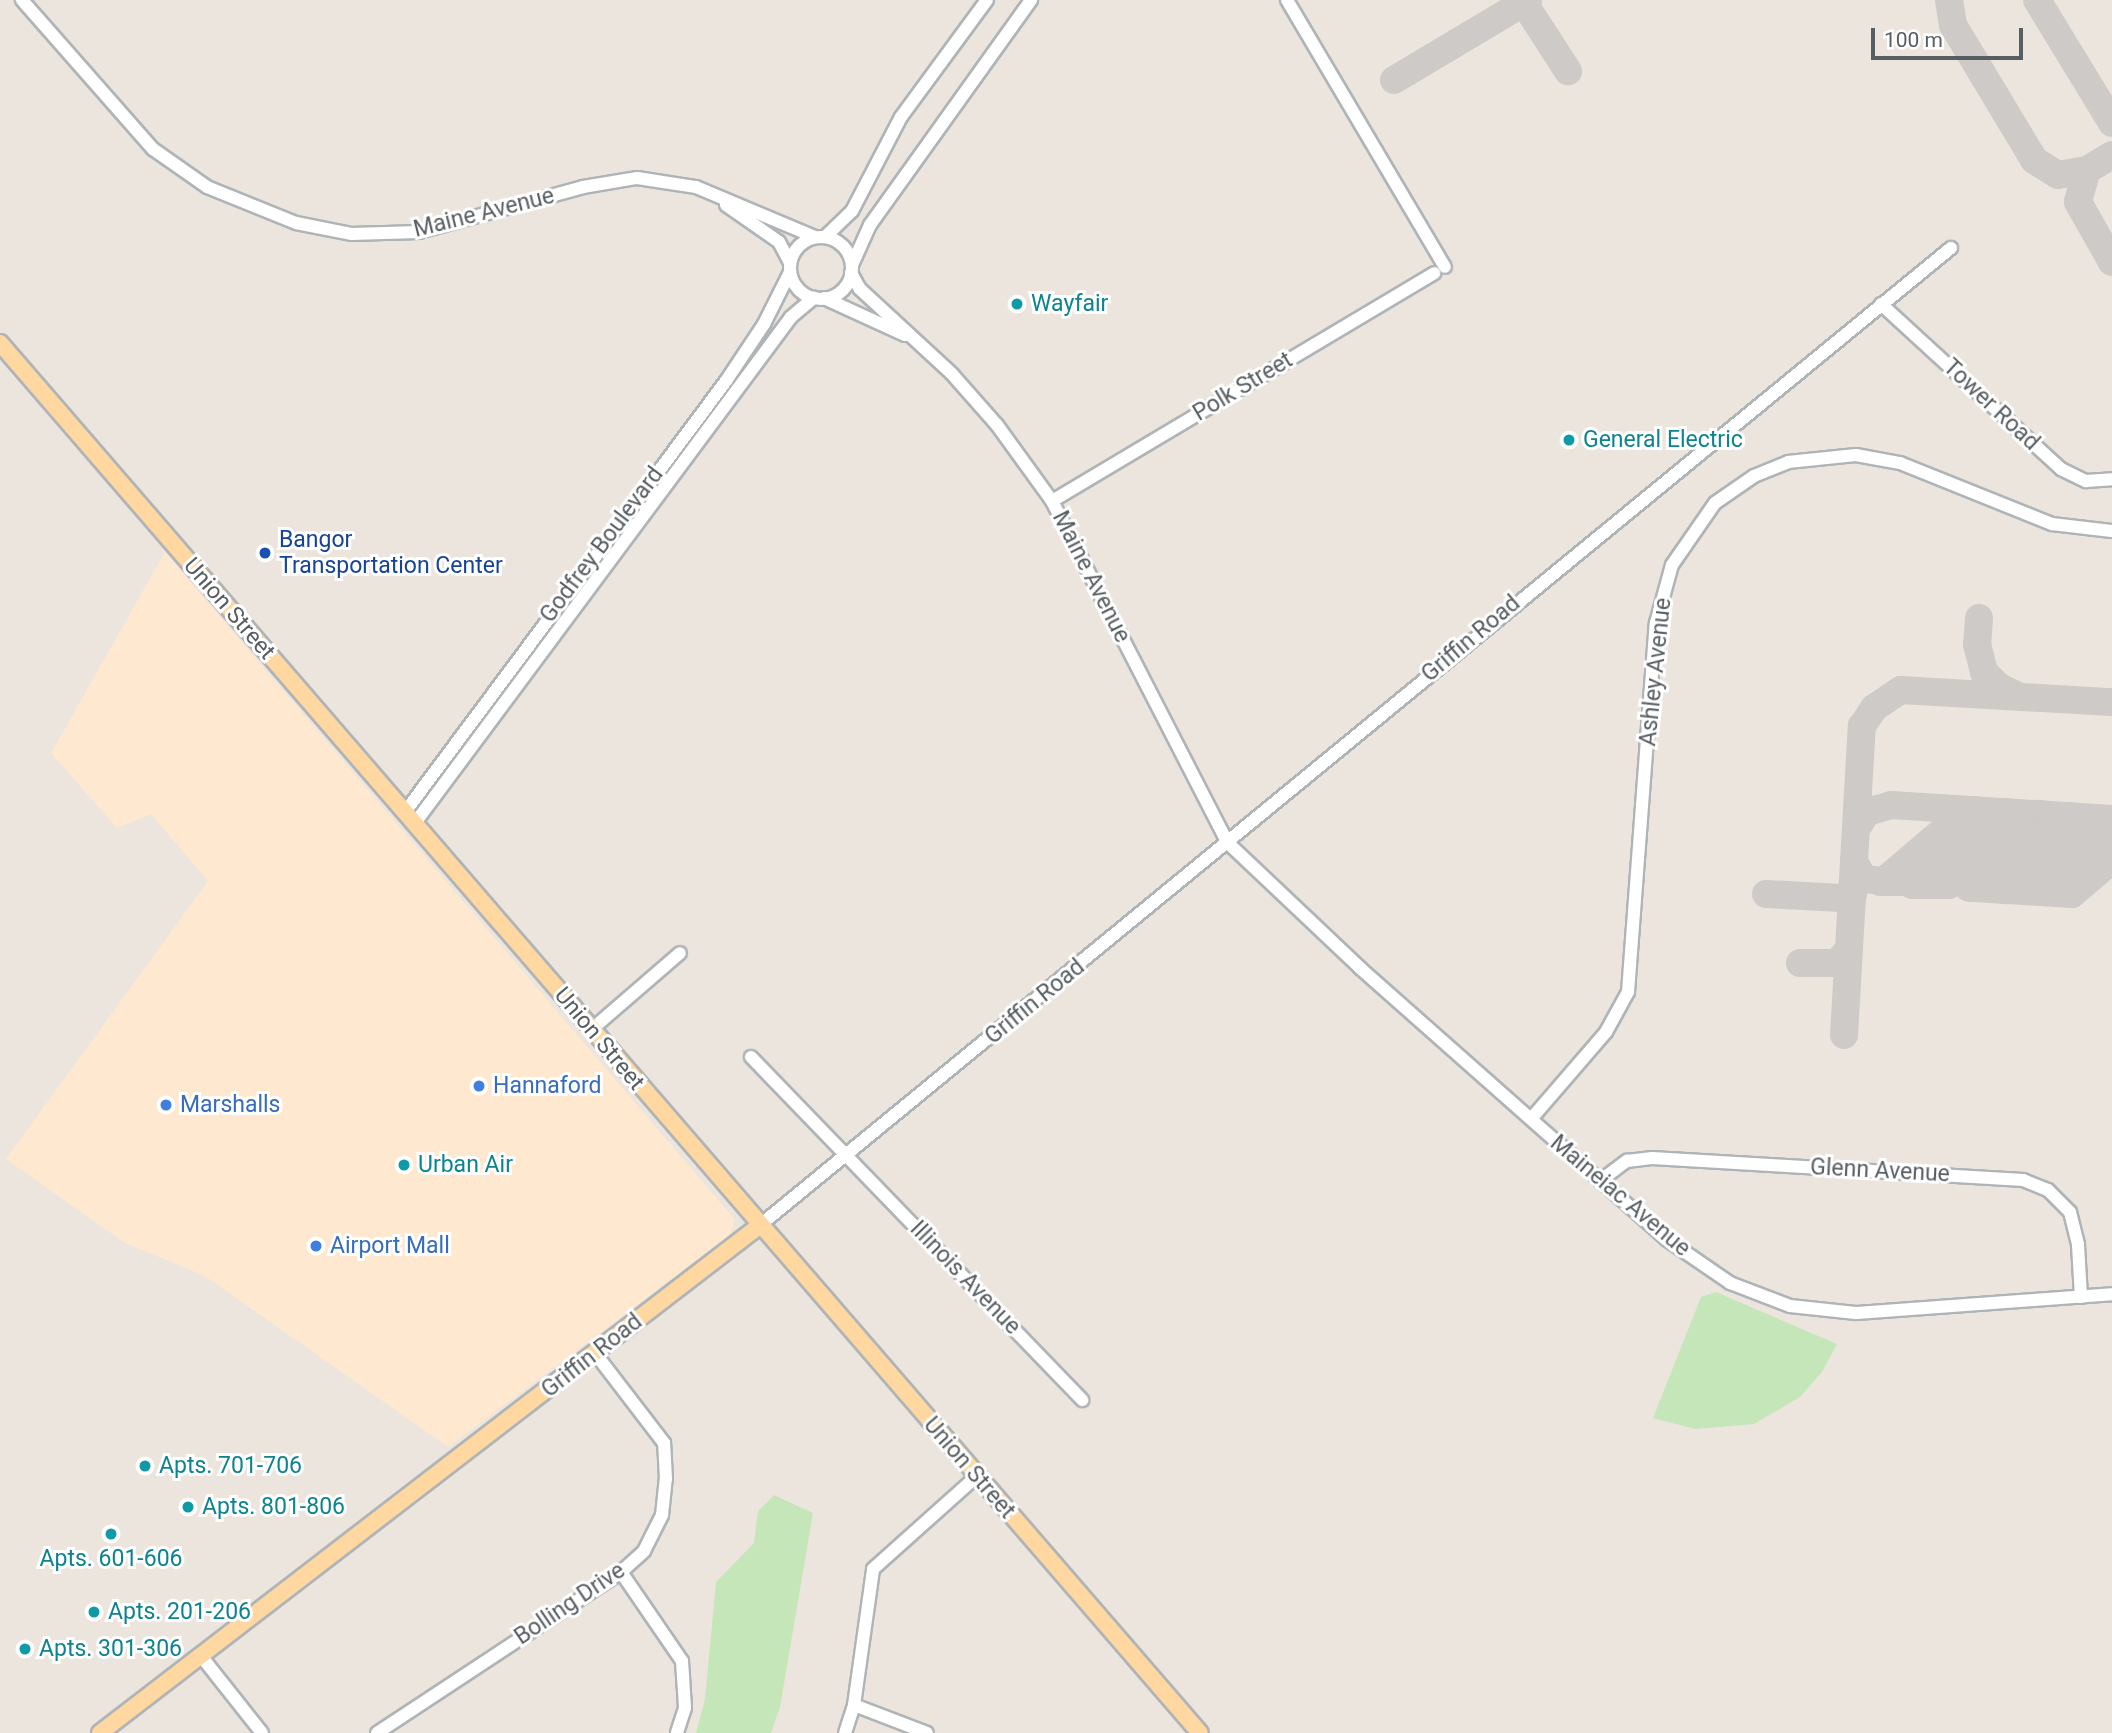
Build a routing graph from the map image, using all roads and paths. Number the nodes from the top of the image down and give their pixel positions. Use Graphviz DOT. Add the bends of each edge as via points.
graph roads {
  1 [pos="22,0"];
  2 [pos="987,0"];
  3 [pos="1031,0"];
  4 [pos="1287,0"];
  5 [pos="696,187"];
  6 [pos="820,237"];
  7 [pos="1951,248"];
  8 [pos="790,268"];
  9 [pos="852,269"];
  10 [pos="819,298"];
  11 [pos="1881,304"];
  12 [pos="915,339"];
  13 [pos="0,343"];
  14 [pos="2112,479"];
  15 [pos="1052,501"];
  16 [pos="2112,531"];
  17 [pos="410,817"];
  18 [pos="1227,843"];
  19 [pos="680,953"];
  20 [pos="593,1029"];
  21 [pos="751,1057"];
  22 [pos="1531,1119"];
  23 [pos="848,1156"];
  24 [pos="1600,1181"];
  25 [pos="759,1226"];
  26 [pos="2112,1294"];
  27 [pos="2081,1297"];
  28 [pos="596,1353"];
  29 [pos="1082,1400"];
  30 [pos="976,1477"];
  31 [pos="621,1572"];
  32 [pos="201,1656"];
  33 [pos="854,1705"];
  34 [pos="1194,1731"];
  35 [pos="100,1733"];
  36 [pos="261,1733"];
  37 [pos="377,1733"];
  38 [pos="677,1733"];
  39 [pos="845,1733"];
  40 [pos="927,1733"];
  1 -- 5 [label="street, Maine Avenue" via="153,149 218,193 296,223 351,234 419,232 609,181 660,179"];
  2 -- 6 [label="street" via="901,117 852,211"];
  3 -- 9 [label="street" via="870,225"];
  4 -- 15 [label="street, Polk Street" via="1440,270"];
  5 -- 6 [label="street, Maine Avenue"];
  5 -- 8 [label="street, Maine Avenue" via="764,229 786,251"];
  6 -- 8 [label="street" via="798,246"];
  6 -- 9 [label="street" via="840,243"];
  7 -- 11 [label="street, Griffin Road"];
  8 -- 10 [label="street" via="798,289"];
  8 -- 17 [label="street, Godfrey Boulevard" via="764,324 726,381"];
  9 -- 10 [label="street" via="843,290"];
  9 -- 12 [label="street, Maine Avenue" via="860,289"];
  10 -- 12 [label="street, Maine Avenue"];
  10 -- 17 [label="street, Godfrey Boulevard" via="791,317"];
  11 -- 14 [label="street, Tower Road" via="2061,469 2086,481"];
  11 -- 18 [label="street, Griffin Road"];
  12 -- 15 [label="street, Maine Avenue" via="998,425"];
  13 -- 17 [label="main road, Union Street"];
  15 -- 18 [label="street, Maine Avenue"];
  16 -- 22 [label="street, Ashley Avenue" via="2052,524 1900,463 1856,455 1788,462 1754,476 1715,503 1672,565 1656,623 1628,992 1606,1032"];
  17 -- 20 [label="main road, Union Street"];
  18 -- 22 [label="street, Maineiac Avenue"];
  18 -- 23 [label="street, Griffin Road"];
  19 -- 20 [label="street"];
  20 -- 25 [label="main road, Union Street"];
  21 -- 23 [label="street, Illinois Avenue"];
  22 -- 24 [label="street, Maineiac Avenue"];
  23 -- 25 [label="street, Griffin Road"];
  23 -- 29 [label="street, Illinois Avenue"];
  24 -- 27 [label="street, Maineiac Avenue" via="1666,1239 1730,1283 1790,1306 1856,1313"];
  24 -- 27 [label="street, Glenn Avenue" via="1627,1161 1652,1158 2023,1180 2048,1190 2070,1212 2078,1245"];
  25 -- 28 [label="main road, Griffin Road"];
  25 -- 30 [label="main road, Union Street"];
  26 -- 27 [label="street, Maineiac Avenue"];
  28 -- 31 [label="street, Bolling Drive" via="664,1443 662,1515 644,1551"];
  28 -- 32 [label="main road, Griffin Road"];
  30 -- 33 [label="street" via="873,1569"];
  30 -- 34 [label="main road, Union Street"];
  31 -- 37 [label="street, Bolling Drive"];
  31 -- 38 [label="street" via="682,1661 685,1708"];
  32 -- 35 [label="main road, Griffin Road"];
  32 -- 36 [label="street"];
  33 -- 39 [label="street"];
  33 -- 40 [label="street"];
}
